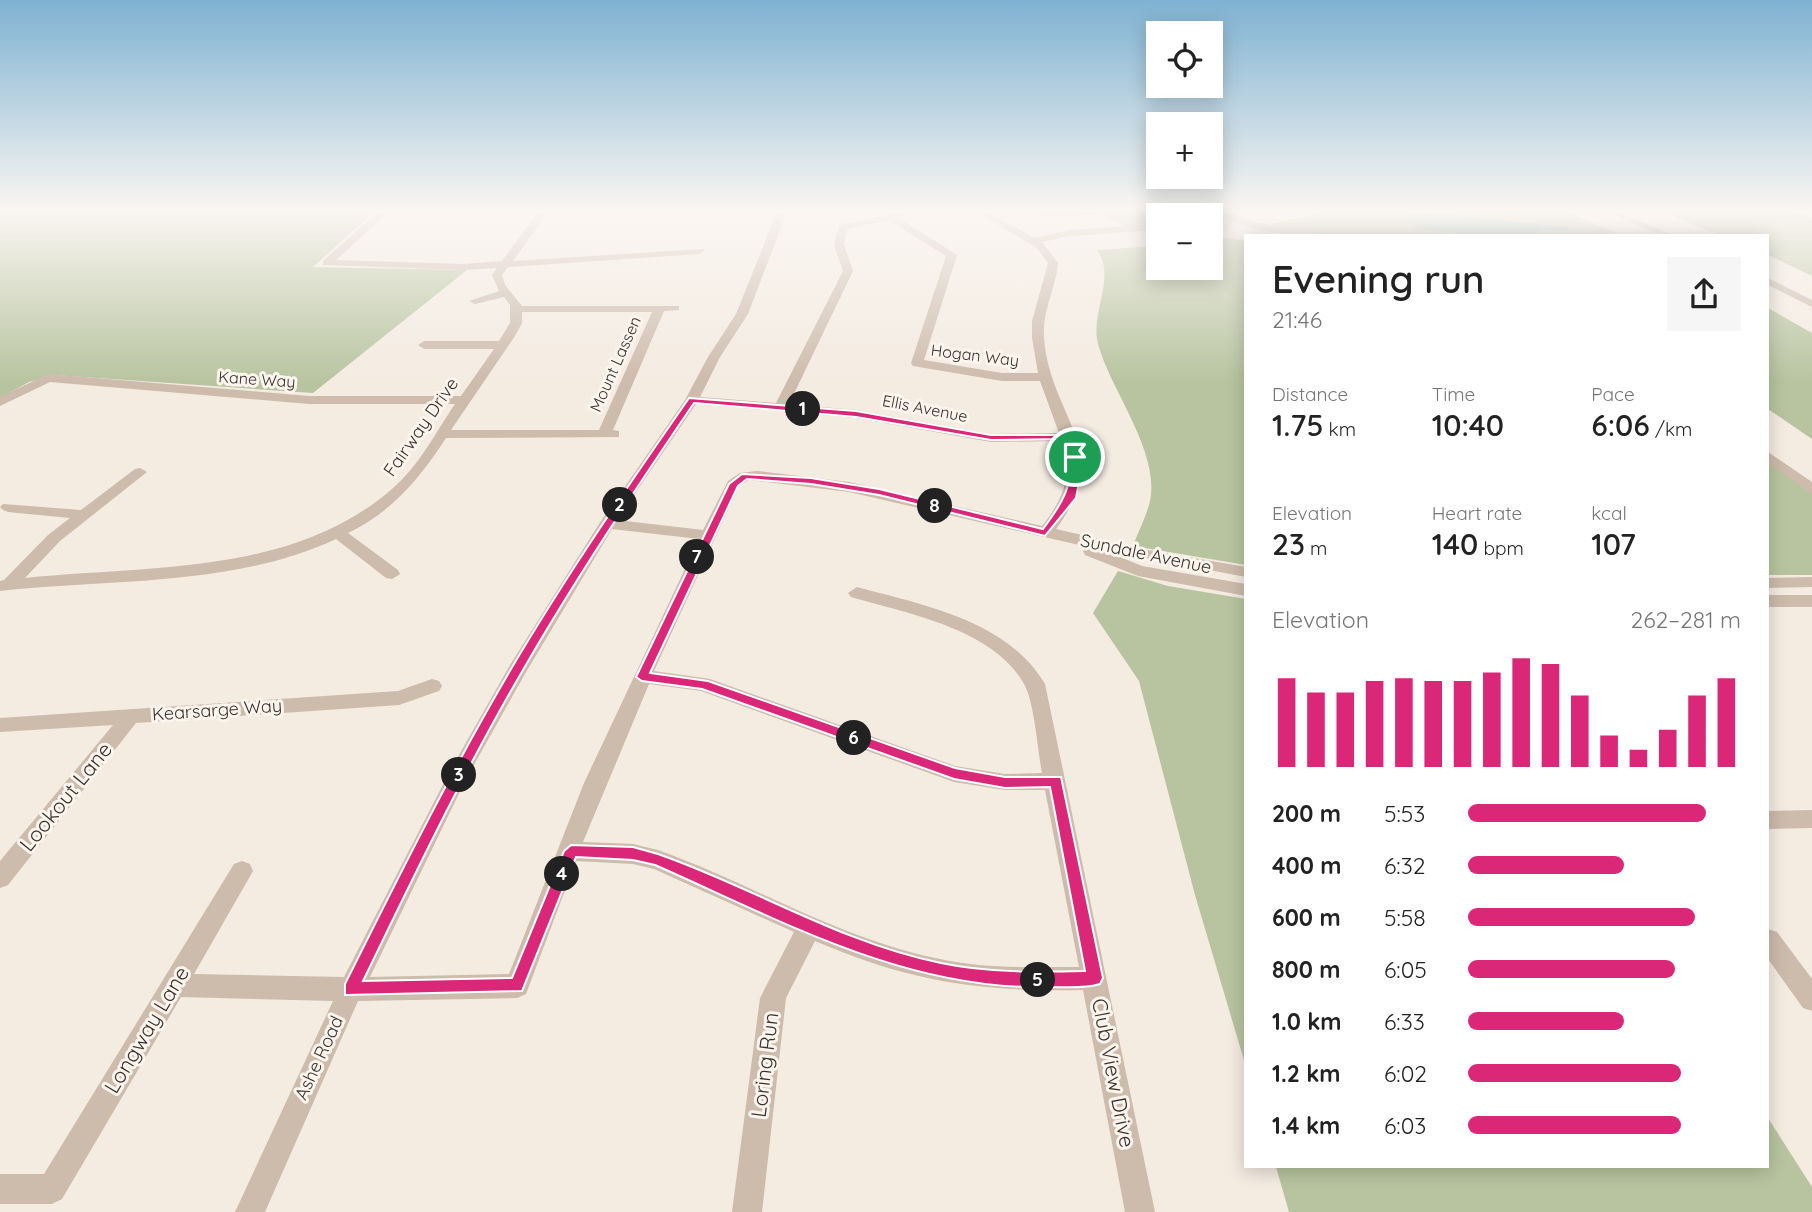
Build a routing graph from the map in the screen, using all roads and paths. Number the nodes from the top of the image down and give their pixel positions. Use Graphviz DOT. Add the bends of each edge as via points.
graph roads {
  1 [pos="501,269"];
  2 [pos="760,269"];
  3 [pos="848,269"];
  4 [pos="948,269"];
  5 [pos="1052,269"];
  6 [pos="1769,282"];
  7 [pos="505,292"];
  8 [pos="475,301"];
  9 [pos="1812,304"];
  10 [pos="518,309"];
  11 [pos="659,309"];
  12 [pos="675,309"];
  13 [pos="424,345"];
  14 [pos="501,345"];
  15 [pos="1047,377"];
  16 [pos="464,400"];
  17 [pos="692,400"];
  18 [pos="0,402"];
  19 [pos="780,407"];
  20 [pos="441,434"];
  21 [pos="1068,437"];
  22 [pos="1769,457"];
  23 [pos="140,472"];
  24 [pos="1812,489"];
  25 [pos="8,507"];
  26 [pos="85,515"];
  27 [pos="607,524"];
  28 [pos="337,532"];
  29 [pos="1045,533"];
  30 [pos="708,535"];
  31 [pos="1244,572"];
  32 [pos="392,574"];
  33 [pos="1812,582"];
  34 [pos="1769,583"];
  35 [pos="5,585"];
  36 [pos="1244,590"];
  37 [pos="857,593"];
  38 [pos="1769,601"];
  39 [pos="1812,601"];
  40 [pos="642,677"];
  41 [pos="432,687"];
  42 [pos="131,716"];
  43 [pos="0,724"];
  44 [pos="1056,781"];
  45 [pos="1812,819"];
  46 [pos="1769,820"];
  47 [pos="571,851"];
  48 [pos="242,871"];
  49 [pos="0,878"];
  50 [pos="811,926"];
  51 [pos="1769,941"];
  52 [pos="1095,978"];
  53 [pos="173,985"];
  54 [pos="351,989"];
  55 [pos="1812,999"];
  56 [pos="0,1189"];
  57 [pos="250,1212"];
  58 [pos="747,1212"];
  59 [pos="1140,1212"];
  1 -- 7 [label="street" via="497,280"];
  2 -- 17 [label="street, Ashe Road" via="742,314"];
  3 -- 19 [label="street"];
  4 -- 15 [label="street, Hogan Way" via="917,363 1002,377"];
  5 -- 15 [label="street" via="1038,319 1039,350"];
  6 -- 9 [label="street"];
  7 -- 8 [label="street"];
  7 -- 10 [label="street"];
  10 -- 11 [label="street"];
  10 -- 14 [label="street, Fairway Drive" via="516,323"];
  11 -- 12 [label="street"];
  11 -- 20 [label="street, Mount Lassen" via="609,434"];
  13 -- 14 [label="street"];
  14 -- 16 [label="street, Fairway Drive"];
  15 -- 21 [label="street"];
  16 -- 18 [label="street, Kane Way" via="309,400 48,379"];
  16 -- 20 [label="street, Fairway Drive"];
  17 -- 19 [label="street, Ellis Avenue"];
  17 -- 27 [label="street, Ashe Road"];
  19 -- 21 [label="street, Ellis Avenue" via="879,417 983,437"];
  20 -- 28 [label="street, Fairway Drive" via="399,491"];
  21 -- 29 [label="street" via="1075,457 1075,485 1065,508"];
  22 -- 24 [label="street"];
  23 -- 26 [label="street"];
  25 -- 26 [label="street"];
  26 -- 35 [label="street"];
  27 -- 30 [label="street"];
  27 -- 54 [label="street, Ashe Road" via="458,775"];
  28 -- 32 [label="street"];
  28 -- 35 [label="street, Fairway Drive" via="239,564"];
  29 -- 30 [label="street, Sundale Avenue" via="879,492 745,476 733,484"];
  29 -- 31 [label="street, Sundale Avenue"];
  29 -- 36 [label="street, Sundale Avenue" via="1138,571"];
  30 -- 40 [label="street"];
  33 -- 34 [label="street"];
  37 -- 44 [label="street, Club View Drive" via="967,627 1015,657 1040,699"];
  38 -- 39 [label="street"];
  40 -- 44 [label="street" via="703,684 954,774 1005,782"];
  40 -- 47 [label="street"];
  41 -- 42 [label="street, Kearsarge Way" via="399,698"];
  42 -- 43 [label="street, Kearsarge Way"];
  42 -- 49 [label="street, Lookout Lane"];
  44 -- 52 [label="street, Club View Drive"];
  45 -- 46 [label="street"];
  47 -- 50 [label="street" via="658,860"];
  47 -- 54 [label="street" via="517,986"];
  48 -- 53 [label="street, Longway Lane"];
  50 -- 52 [label="street" via="897,960 942,971 1027,980"];
  50 -- 58 [label="street, Loring Run" via="774,998"];
  51 -- 55 [label="street"];
  52 -- 59 [label="street, Club View Drive"];
  53 -- 54 [label="street"];
  53 -- 56 [label="street, Longway Lane" via="52,1189"];
  54 -- 57 [label="street, Ashe Road"];
}
